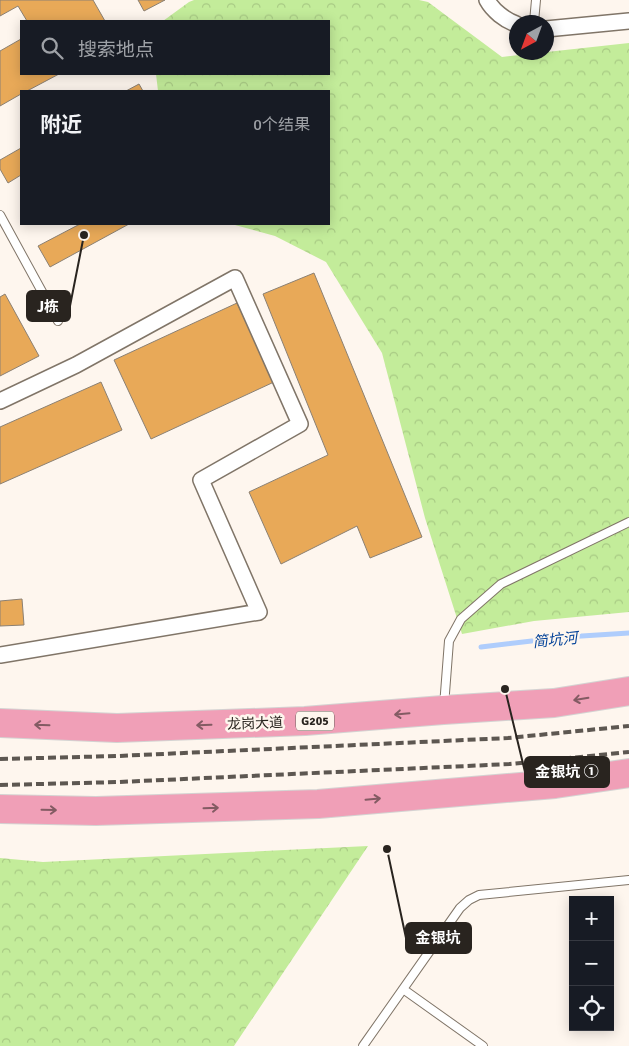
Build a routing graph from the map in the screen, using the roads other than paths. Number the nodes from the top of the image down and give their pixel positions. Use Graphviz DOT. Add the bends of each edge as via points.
graph roads {
  1 [pos="486,0"];
  2 [pos="536,0"];
  3 [pos="535,15"];
  4 [pos="509,21"];
  5 [pos="629,21"];
  6 [pos="554,28"];
  7 [pos="0,215"];
  8 [pos="58,321"];
  9 [pos="0,401"];
  10 [pos="629,522"];
  11 [pos="0,655"];
  12 [pos="629,691"];
  13 [pos="443,710"];
  14 [pos="0,723"];
  15 [pos="629,773"];
  16 [pos="0,809"];
  17 [pos="629,880"];
  18 [pos="403,989"];
  19 [pos="363,1046"];
  20 [pos="483,1046"];
  1 -- 4 [label="street"];
  2 -- 3 [label="lane"];
  5 -- 6 [label="street"];
  7 -- 8 [label="lane"];
  9 -- 11 [label="street" via="76,365 235,278 300,424 201,480 259,612"];
  10 -- 13 [label="lane" via="501,584 461,619 449,641"];
  12 -- 13 [label="highway, 龙岗大道 / G205, one-way" via="554,703"];
  13 -- 14 [label="highway, 龙岗大道 / G205, one-way" via="305,722 117,728"];
  16 -- 15 [label="highway, one-way" via="96,811 318,804 555,784"];
  17 -- 18 [label="lane" via="479,895 460,908"];
  18 -- 19 [label="lane"];
  18 -- 20 [label="lane"];
}
